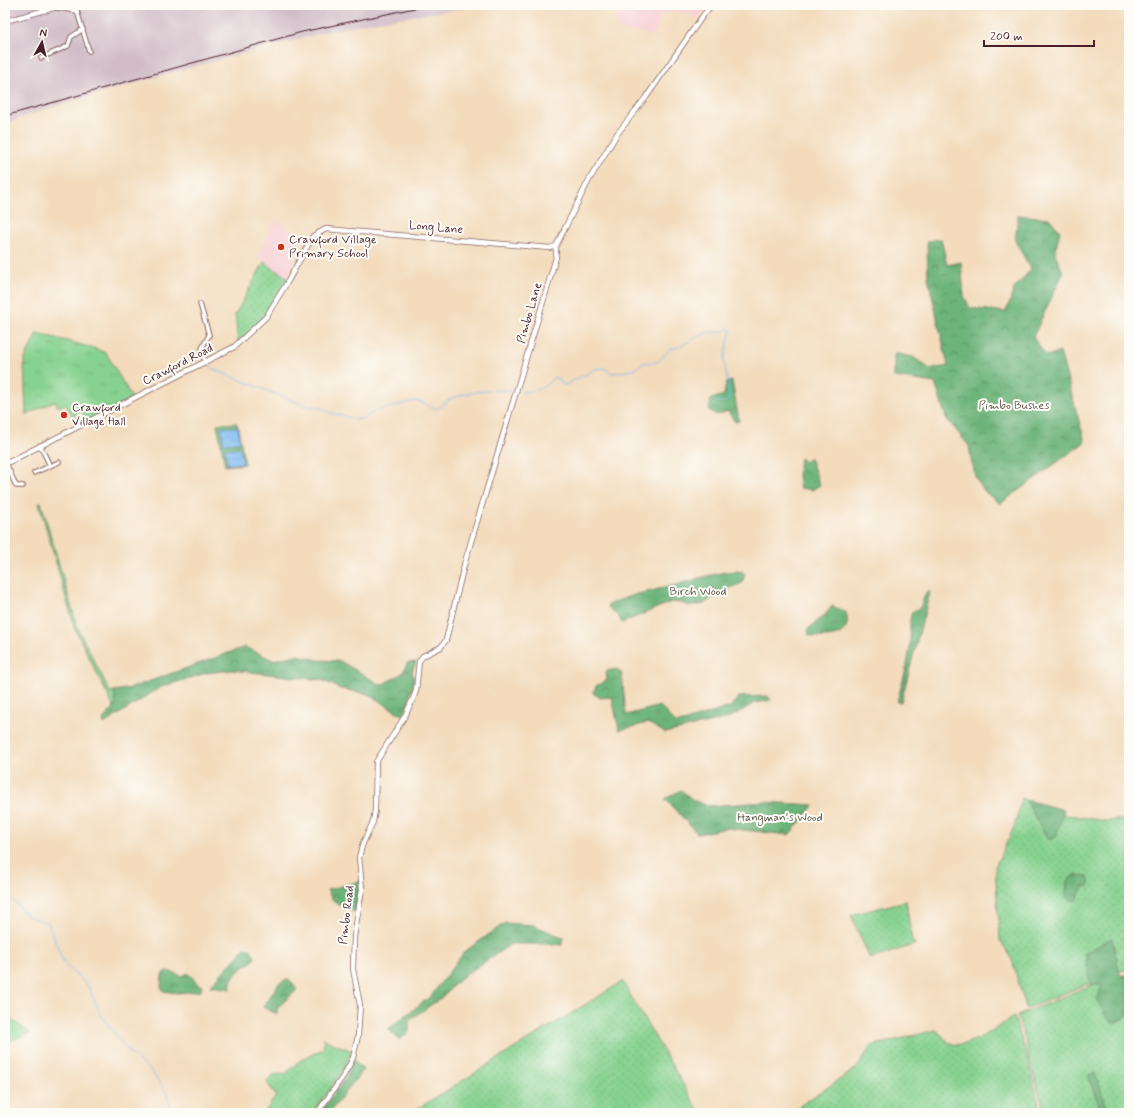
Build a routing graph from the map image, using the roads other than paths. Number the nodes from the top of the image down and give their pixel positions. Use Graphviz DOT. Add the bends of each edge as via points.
graph roads {
  1 [pos="65,5"];
  2 [pos="79,5"];
  3 [pos="712,5"];
  4 [pos="55,8"];
  5 [pos="77,11"];
  6 [pos="5,21"];
  7 [pos="83,29"];
  8 [pos="89,51"];
  9 [pos="41,58"];
  10 [pos="316,234"];
  11 [pos="556,246"];
  12 [pos="200,304"];
  13 [pos="205,363"];
  14 [pos="40,446"];
  15 [pos="59,462"];
  16 [pos="5,463"];
  17 [pos="50,466"];
  18 [pos="34,473"];
  19 [pos="23,486"];
  20 [pos="428,653"];
  21 [pos="317,1113"];
  1 -- 4 [label="street"];
  2 -- 5 [label="street"];
  3 -- 11 [label="street, Pimbo Lane" via="609,147 575,206"];
  4 -- 5 [label="street"];
  4 -- 6 [label="street"];
  5 -- 7 [label="street"];
  7 -- 8 [label="street"];
  7 -- 9 [label="street" via="71,37 68,46"];
  10 -- 11 [label="street, Long Lane" via="326,229 550,248"];
  10 -- 13 [label="street, Crawford Road" via="266,316 234,347"];
  11 -- 20 [label="street, Pimbo Lane" via="556,257 464,565 446,640 441,647"];
  12 -- 13 [label="street" via="209,335 202,348"];
  13 -- 14 [label="street, Crawford Road"];
  14 -- 16 [label="street, Crawford Road"];
  14 -- 17 [label="street"];
  15 -- 17 [label="street"];
  16 -- 19 [label="street" via="16,486"];
  17 -- 18 [label="street"];
  20 -- 21 [label="street, Pimbo Road" via="419,661 416,691 408,711 376,762 375,810 373,822 361,850 362,889 354,937 353,969 360,1005 358,1036 352,1061"];
}
